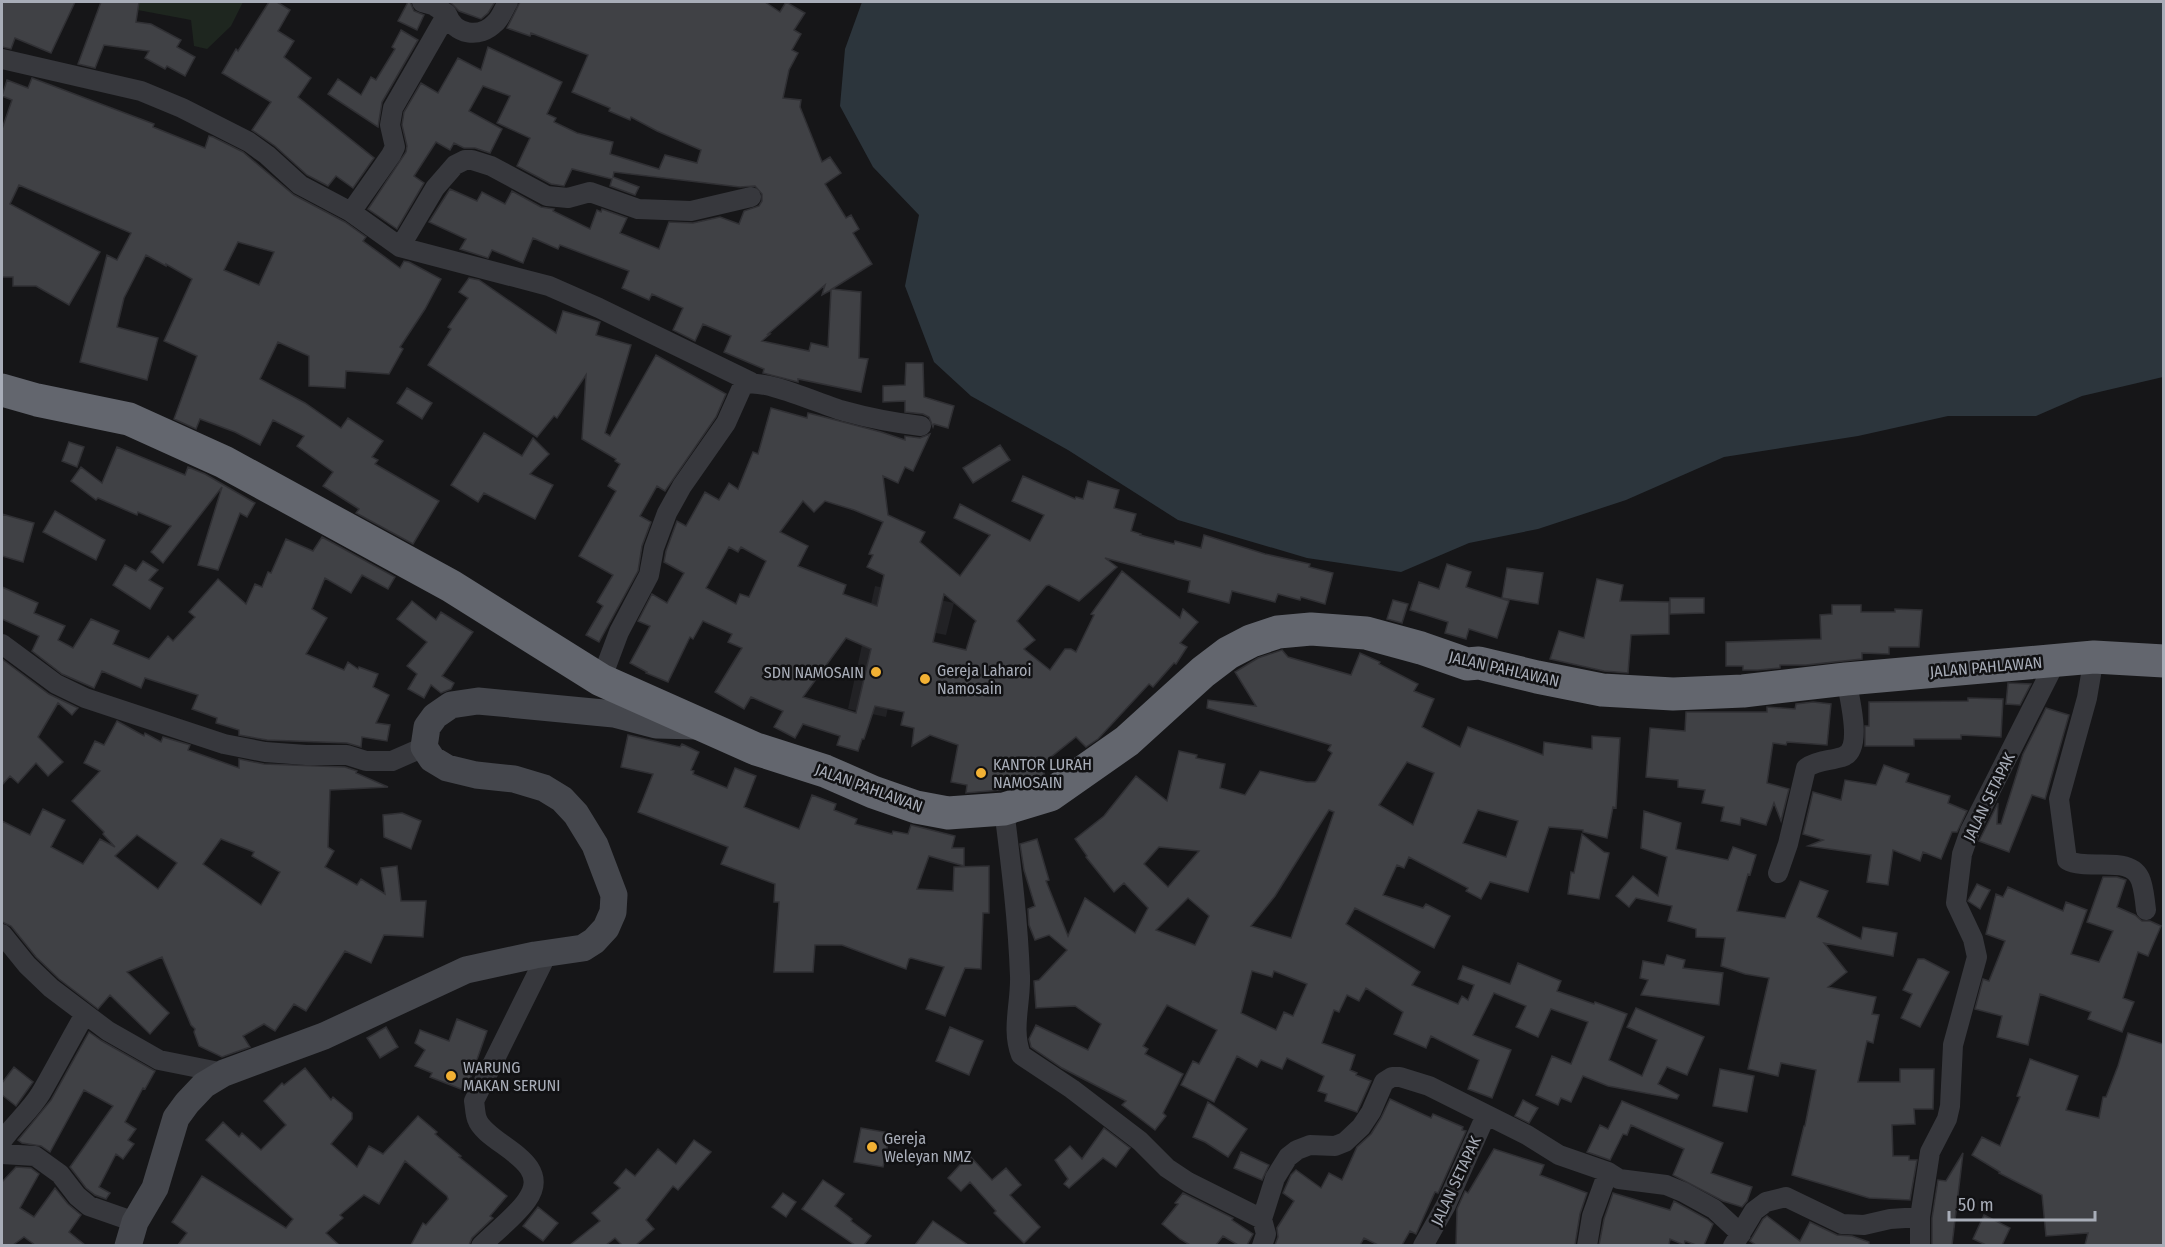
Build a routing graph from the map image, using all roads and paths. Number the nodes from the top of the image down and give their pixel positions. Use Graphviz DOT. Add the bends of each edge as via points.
graph roads {
  1 [pos="422,2"];
  2 [pos="508,2"];
  3 [pos="447,14"];
  4 [pos="2,59"];
  5 [pos="751,197"];
  6 [pos="351,212"];
  7 [pos="400,247"];
  8 [pos="751,382"];
  9 [pos="2,390"];
  10 [pos="921,426"];
  11 [pos="2,644"];
  12 [pos="2094,657"];
  13 [pos="2163,660"];
  14 [pos="2056,661"];
  15 [pos="1846,679"];
  16 [pos="601,680"];
  17 [pos="702,726"];
  18 [pos="424,747"];
  19 [pos="1004,809"];
  20 [pos="1778,873"];
  21 [pos="2146,910"];
  22 [pos="2,934"];
  23 [pos="547,954"];
  24 [pos="85,1014"];
  25 [pos="224,1073"];
  26 [pos="1486,1115"];
  27 [pos="2,1141"];
  28 [pos="2,1154"];
  29 [pos="1608,1173"];
  30 [pos="1920,1217"];
  31 [pos="1262,1219"];
  32 [pos="132,1234"];
  33 [pos="1737,1240"];
  34 [pos="481,1245"];
  35 [pos="1262,1245"];
  36 [pos="1423,1245"];
  37 [pos="1587,1245"];
  38 [pos="1920,1245"];
  1 -- 3 [label="street"];
  2 -- 3 [label="street" via="497,22 478,33 461,31"];
  3 -- 6 [label="street" via="393,108 390,125 395,147"];
  4 -- 6 [label="street" via="141,91 182,108 249,142 300,185"];
  5 -- 7 [label="street" via="691,211 638,209 590,192 568,198 547,196 491,166 465,160 455,165 435,188"];
  6 -- 7 [label="street"];
  7 -- 8 [label="street" via="549,286"];
  8 -- 10 [label="street" via="844,411"];
  8 -- 16 [label="street" via="743,385 726,423 667,513 649,575 619,632"];
  9 -- 16 [label="highway, JALAN PAHLAWAN" via="129,419 224,462 451,586"];
  11 -- 18 [label="street" via="34,670 85,698 224,744 264,752 347,755 366,761 392,761"];
  12 -- 13 [label="highway, JALAN PAHLAWAN"];
  12 -- 14 [label="highway, JALAN PAHLAWAN"];
  12 -- 21 [label="street" via="2087,698 2059,799 2067,860 2090,866 2122,865 2134,870 2141,879"];
  14 -- 15 [label="highway, JALAN PAHLAWAN"];
  14 -- 30 [label="street, JALAN SETAPAK" via="1962,854 1956,903 1977,957 1953,1045 1950,1106 1930,1152"];
  15 -- 19 [label="highway, JALAN PAHLAWAN" via="1743,691 1673,694 1602,690 1479,663 1467,664 1366,633 1311,629 1278,632 1228,653 1127,741 1050,795"];
  15 -- 20 [label="street" via="1853,745 1844,757 1815,762 1806,768"];
  16 -- 17 [label="highway, JALAN PAHLAWAN"];
  17 -- 18 [label="street" via="656,725 614,714 478,701 451,705 435,716 427,727"];
  17 -- 19 [label="highway, JALAN PAHLAWAN" via="916,807 948,813"];
  18 -- 23 [label="street" via="432,759 447,768 544,788 576,814 595,845 614,895 614,912 606,928 584,948"];
  19 -- 31 [label="street" via="1018,920 1020,981 1016,1036 1021,1055 1140,1141 1167,1168"];
  22 -- 24 [label="street" via="27,965"];
  23 -- 25 [label="street" via="466,970 324,1036"];
  23 -- 34 [label="street" via="474,1101 480,1125 524,1159 533,1186 528,1199"];
  24 -- 25 [label="street" via="159,1060"];
  24 -- 27 [label="street" via="40,1093"];
  25 -- 32 [label="street" via="204,1085 176,1118 155,1188"];
  26 -- 29 [label="street, JALAN SETAPAK" via="1559,1155"];
  26 -- 31 [label="street, JALAN SETAPAK" via="1429,1086 1392,1077 1383,1082 1371,1112 1346,1142 1335,1146 1310,1145 1288,1157 1275,1178"];
  26 -- 36 [label="street, JALAN SETAPAK" via="1446,1205"];
  28 -- 32 [label="street" via="36,1156 60,1174 89,1206"];
  29 -- 33 [label="street, JALAN SETAPAK" via="1619,1179 1666,1185 1683,1192 1714,1209"];
  29 -- 37 [label="street" via="1592,1216"];
  30 -- 33 [label="street, JALAN SETAPAK" via="1842,1224 1786,1197 1766,1202 1754,1211"];
  30 -- 38 [label="street, JALAN SETAPAK"];
  31 -- 35 [label="street" via="1266,1234"];
}
